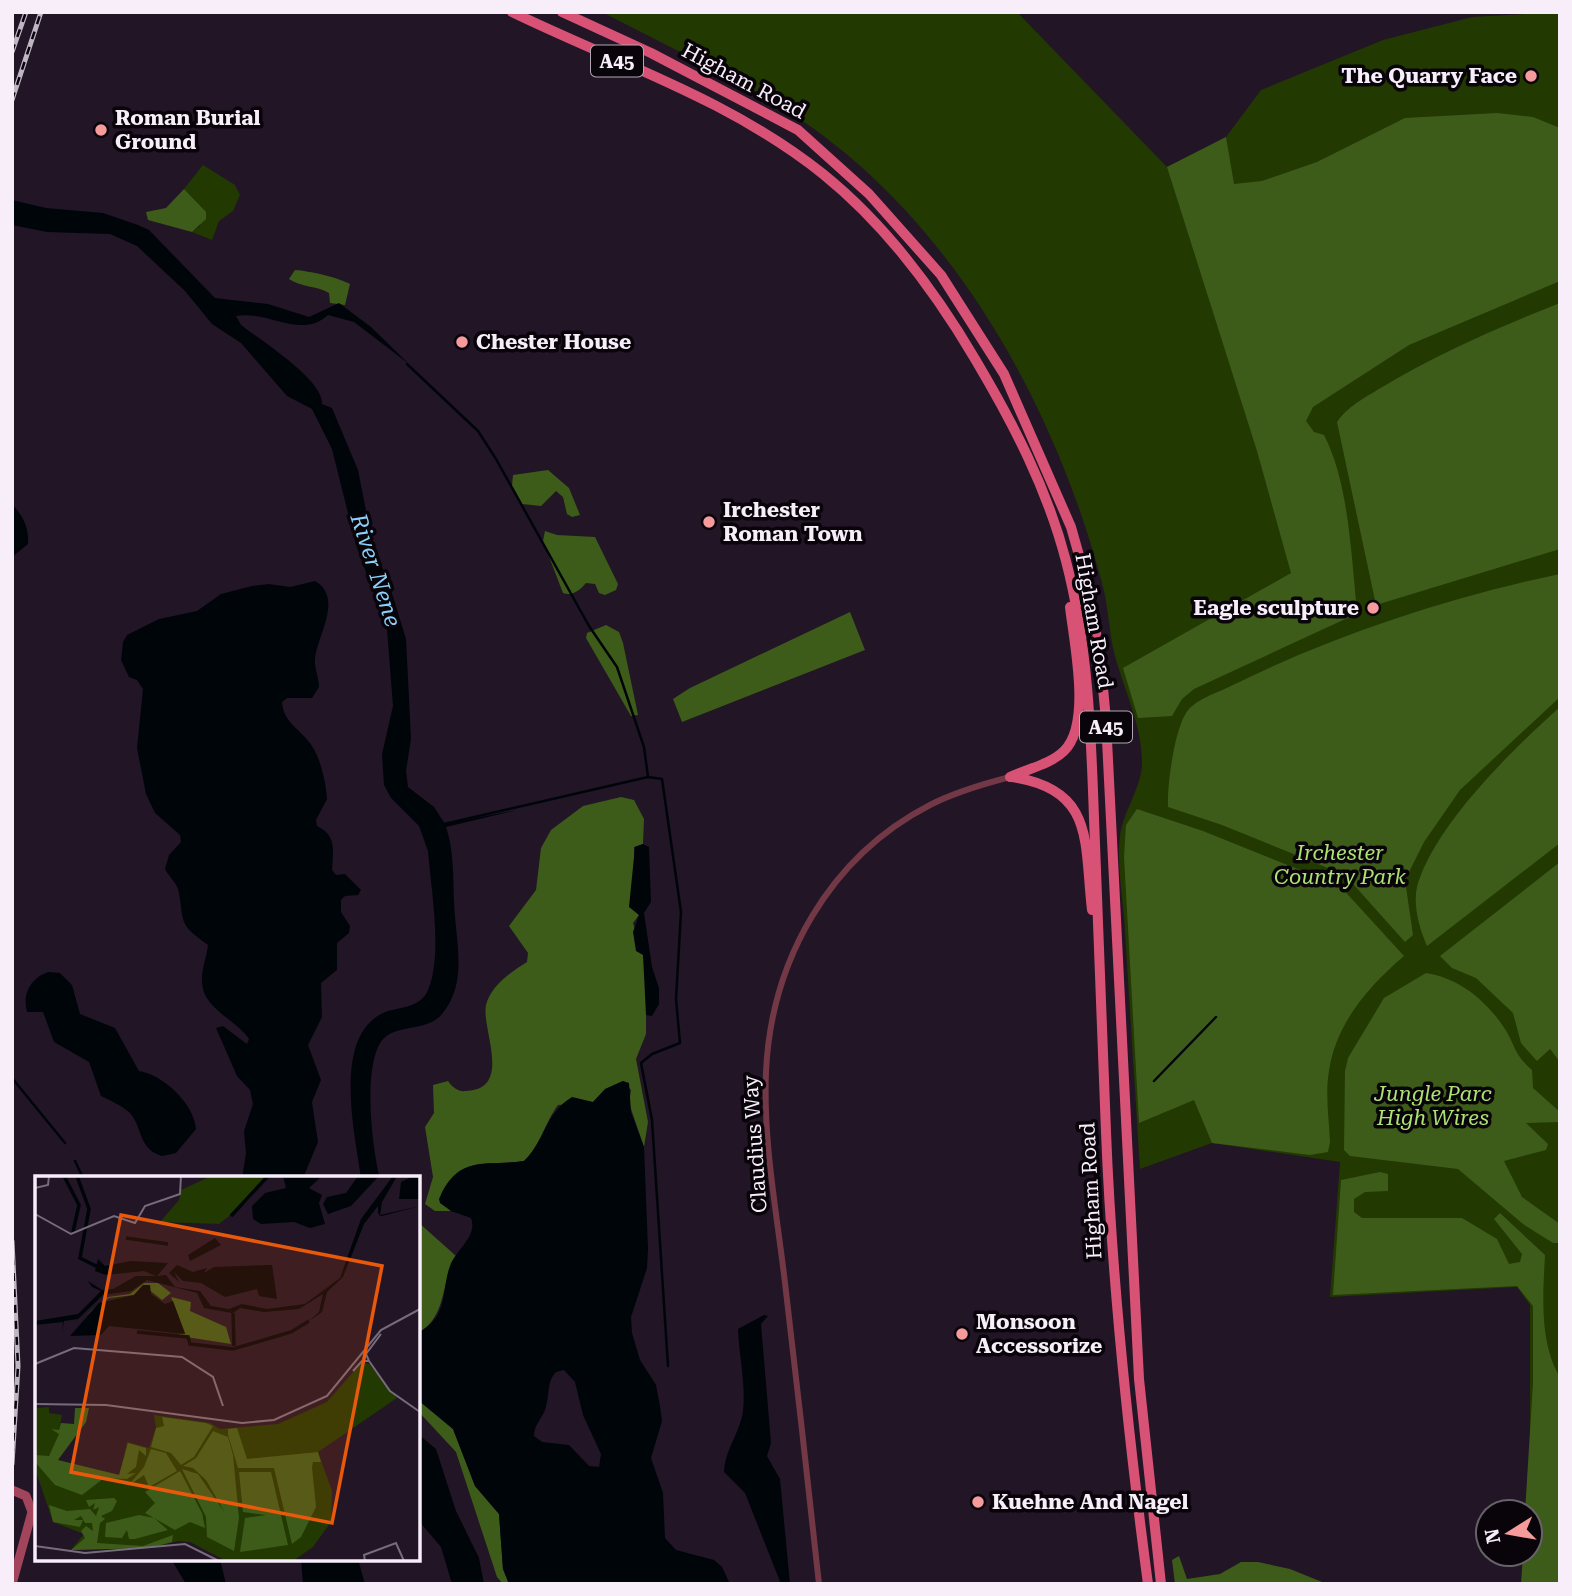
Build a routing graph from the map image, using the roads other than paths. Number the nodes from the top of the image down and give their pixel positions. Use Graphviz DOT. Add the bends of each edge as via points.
graph roads {
  1 [pos="512,12"];
  2 [pos="562,12"];
  3 [pos="583,12"];
  4 [pos="651,53"];
  5 [pos="1066,562"];
  6 [pos="1010,777"];
  7 [pos="1100,961"];
  8 [pos="12,1490"];
  9 [pos="12,1584"];
  10 [pos="820,1584"];
  11 [pos="1148,1584"];
  12 [pos="1161,1584"];
  1 -- 5 [label="highway, Higham Road / A45" via="722,107 826,176 863,212 923,280 1012,421 1051,512"];
  2 -- 4 [label="highway, Higham Road / A45"];
  3 -- 4 [label="highway"];
  4 -- 12 [label="highway, Higham Road / A45" via="798,130 869,194 941,275 1004,374 1071,527 1088,587 1104,694 1139,1379"];
  5 -- 6 [label="highway" via="1079,723 1071,743 1057,757"];
  5 -- 7 [label="highway, Higham Road / A45" via="1083,643 1090,722"];
  6 -- 7 [label="highway" via="1055,789 1080,820"];
  6 -- 10 [label="street, Claudius Way" via="930,805 886,833 846,868 798,937 780,984 771,1026 766,1109"];
  7 -- 11 [label="highway, Higham Road / A45" via="1118,1317"];
  8 -- 9 [label="main road" via="26,1496 32,1512"];
}
